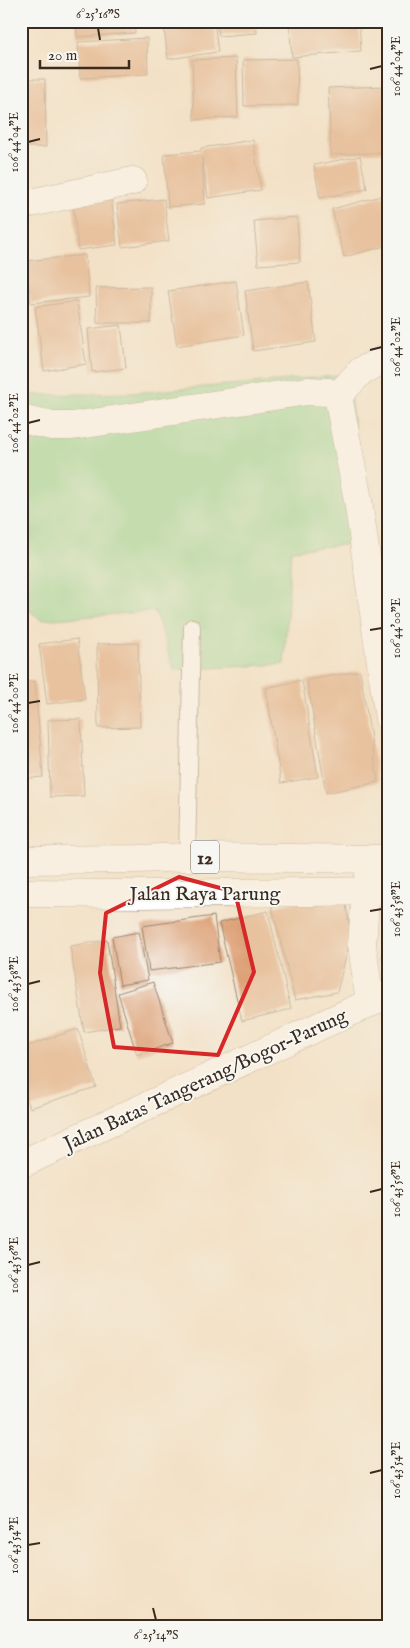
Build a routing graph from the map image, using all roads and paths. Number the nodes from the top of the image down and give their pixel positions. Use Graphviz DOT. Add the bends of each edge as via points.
graph roads {
  1 [pos="133,181"];
  2 [pos="21,205"];
  3 [pos="389,357"];
  4 [pos="338,396"];
  5 [pos="21,419"];
  6 [pos="192,627"];
  7 [pos="389,719"];
  8 [pos="186,857"];
  9 [pos="380,859"];
  10 [pos="21,860"];
  11 [pos="378,892"];
  12 [pos="21,893"];
  13 [pos="380,999"];
  14 [pos="21,1164"];
  1 -- 2 [label="main road"];
  3 -- 4 [label="main road" via="361,371"];
  4 -- 5 [label="main road" via="307,391 72,426 52,426"];
  4 -- 7 [label="main road" via="358,500"];
  6 -- 8 [label="lane"];
  8 -- 9 [label="main road, Jalan Raya Parung / 12"];
  8 -- 10 [label="main road, Jalan Raya Parung / 12"];
  9 -- 11 [label="main road"];
  11 -- 12 [label="main road, Jalan Raya Parung / 12"];
  11 -- 13 [label="main road" via="365,903 362,945"];
  13 -- 14 [label="main road, Jalan Batas Tangerang/Bogor–Parung"];
}
